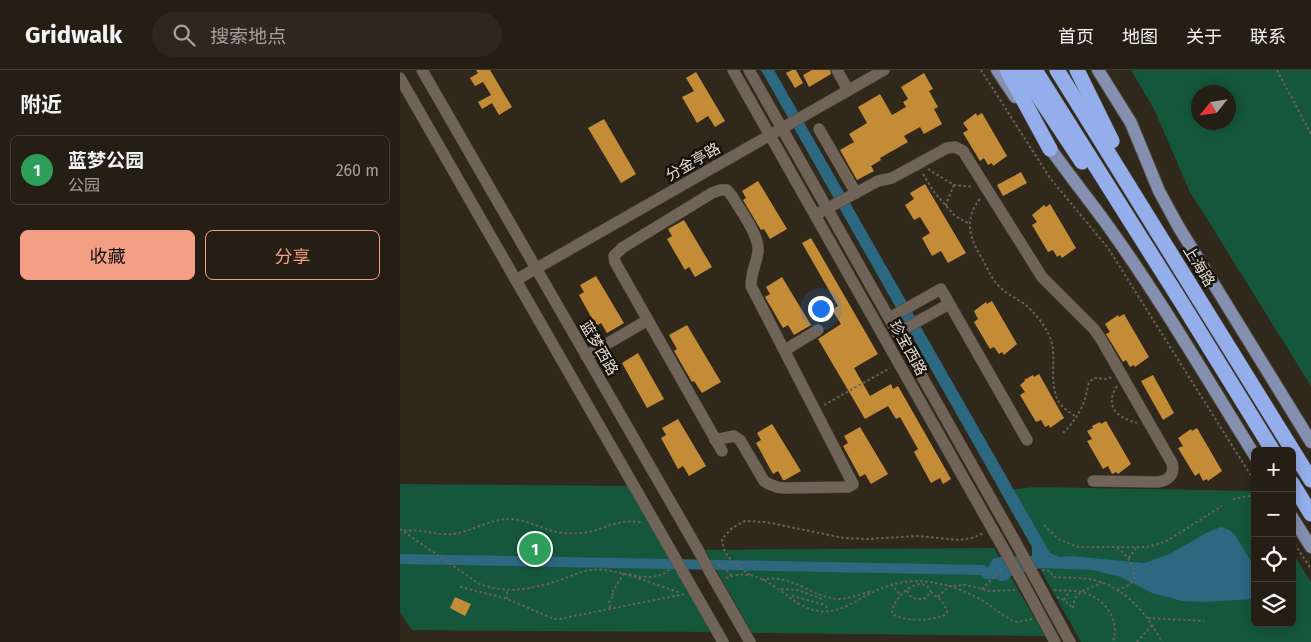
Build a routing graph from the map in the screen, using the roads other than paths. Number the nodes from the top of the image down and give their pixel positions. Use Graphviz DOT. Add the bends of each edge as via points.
graph roads {
  1 [pos="422,70"];
  2 [pos="733,70"];
  3 [pos="749,70"];
  4 [pos="837,70"];
  5 [pos="884,70"];
  6 [pos="997,70"];
  7 [pos="1006,70"];
  8 [pos="1021,70"];
  9 [pos="1035,70"];
  10 [pos="1057,70"];
  11 [pos="1070,70"];
  12 [pos="1078,70"];
  13 [pos="1098,70"];
  14 [pos="400,78"];
  15 [pos="848,90"];
  16 [pos="1104,125"];
  17 [pos="782,128"];
  18 [pos="819,129"];
  19 [pos="770,135"];
  20 [pos="1050,148"];
  21 [pos="683,185"];
  22 [pos="856,193"];
  23 [pos="694,204"];
  24 [pos="827,208"];
  25 [pos="815,215"];
  26 [pos="1152,223"];
  27 [pos="1141,238"];
  28 [pos="536,269"];
  29 [pos="516,280"];
  30 [pos="949,304"];
  31 [pos="889,318"];
  32 [pos="648,320"];
  33 [pos="818,330"];
  34 [pos="898,333"];
  35 [pos="784,350"];
  36 [pos="586,356"];
  37 [pos="715,440"];
  38 [pos="1027,440"];
  39 [pos="1311,442"];
  40 [pos="1271,447"];
  41 [pos="1251,450"];
  42 [pos="722,451"];
  43 [pos="1311,480"];
  44 [pos="1093,481"];
  45 [pos="1296,490"];
  46 [pos="1311,514"];
  47 [pos="1296,523"];
  48 [pos="1311,547"];
  49 [pos="723,642"];
  50 [pos="750,642"];
  51 [pos="1055,642"];
  52 [pos="1070,642"];
  1 -- 28 [label="street, 蓝梦西路"];
  2 -- 19 [label="street, 珍宝西路"];
  3 -- 17 [label="street, 珍宝西路"];
  4 -- 15 [label="street"];
  5 -- 15 [label="street, 分金亭路"];
  6 -- 20 [label="main road"];
  7 -- 20 [label="highway"];
  8 -- 27 [label="highway" via="1068,142"];
  9 -- 27 [label="highway"];
  10 -- 26 [label="highway, 上海路"];
  11 -- 16 [label="highway"];
  12 -- 16 [label="highway"];
  13 -- 39 [label="main road, 上海路" via="1131,123 1178,226"];
  14 -- 29 [label="street"];
  15 -- 17 [label="street, 分金亭路"];
  16 -- 26 [label="highway" via="1143,194"];
  17 -- 19 [label="street, 分金亭路"];
  17 -- 24 [label="street, 珍宝西路"];
  18 -- 22 [label="street"];
  19 -- 21 [label="street, 分金亭路"];
  19 -- 25 [label="street, 珍宝西路"];
  20 -- 41 [label="main road" via="1129,257"];
  21 -- 23 [label="street"];
  21 -- 28 [label="street, 分金亭路"];
  22 -- 24 [label="street"];
  22 -- 44 [label="street" via="878,181 892,178 947,148 955,147 968,157 1042,277 1094,329 1174,470 1164,481 1157,482"];
  23 -- 32 [label="street" via="614,256"];
  23 -- 35 [label="street" via="726,190 740,211 757,240 751,286"];
  24 -- 25 [label="street"];
  24 -- 31 [label="street, 珍宝西路"];
  25 -- 51 [label="street, 珍宝西路, bridge"];
  26 -- 43 [label="highway, 上海路"];
  27 -- 40 [label="highway"];
  28 -- 29 [label="street, 分金亭路"];
  28 -- 36 [label="street, 蓝梦西路"];
  29 -- 49 [label="street, bridge" via="687,579 689,593"];
  30 -- 31 [label="street" via="941,288"];
  30 -- 34 [label="street"];
  30 -- 38 [label="street"];
  31 -- 34 [label="street, 珍宝西路"];
  32 -- 36 [label="street"];
  32 -- 37 [label="street"];
  33 -- 35 [label="street"];
  34 -- 52 [label="street, 珍宝西路, bridge"];
  35 -- 37 [label="street" via="853,484 848,487 776,487 764,481 740,440 734,436"];
  36 -- 50 [label="street, 蓝梦西路, bridge"];
  37 -- 42 [label="street"];
  45 -- 46 [label="highway"];
  47 -- 48 [label="main road"];
}
